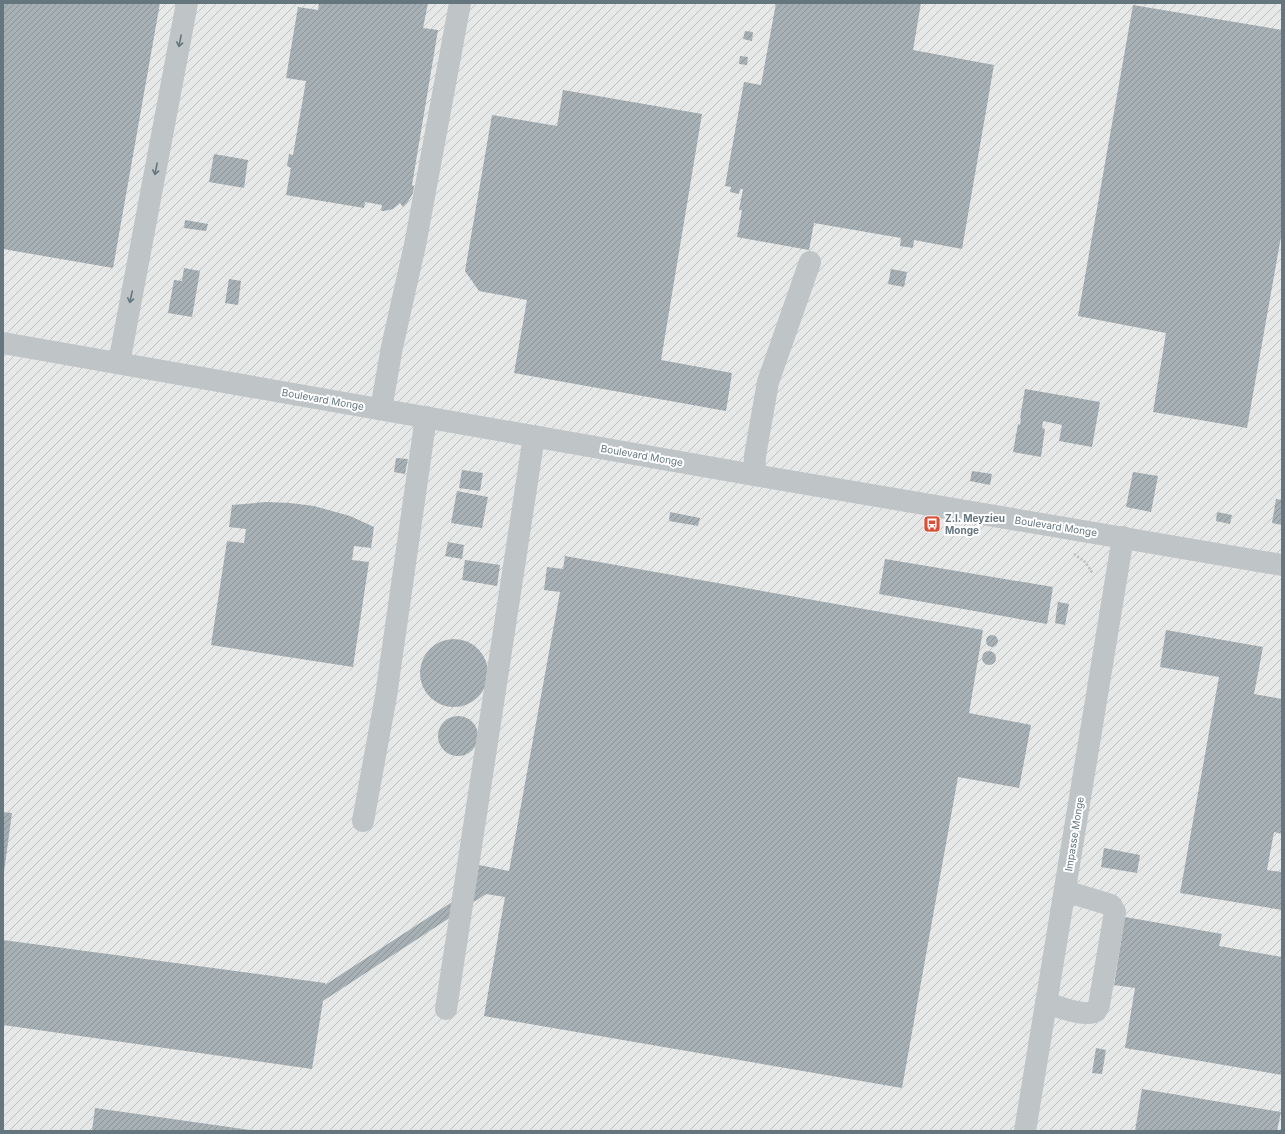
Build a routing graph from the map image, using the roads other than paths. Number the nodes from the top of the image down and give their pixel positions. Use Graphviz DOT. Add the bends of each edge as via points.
graph roads {
  1 [pos="187,3"];
  2 [pos="460,3"];
  3 [pos="810,262"];
  4 [pos="3,343"];
  5 [pos="118,363"];
  6 [pos="381,409"];
  7 [pos="426,417"];
  8 [pos="534,436"];
  9 [pos="754,475"];
  10 [pos="1123,537"];
  11 [pos="1282,565"];
  12 [pos="363,821"];
  13 [pos="1065,891"];
  14 [pos="1046,1003"];
  15 [pos="446,1009"];
  16 [pos="1025,1131"];
  1 -- 5 [label="street, one-way"];
  2 -- 6 [label="street" via="415,245"];
  3 -- 9 [label="street" via="768,382"];
  4 -- 5 [label="street, Boulevard Monge"];
  5 -- 6 [label="street, Boulevard Monge"];
  6 -- 7 [label="street, Boulevard Monge"];
  7 -- 8 [label="street, Boulevard Monge"];
  7 -- 12 [label="street" via="386,696"];
  8 -- 9 [label="street, Boulevard Monge"];
  8 -- 15 [label="street"];
  9 -- 10 [label="street, Boulevard Monge"];
  10 -- 11 [label="street, Boulevard Monge"];
  10 -- 13 [label="street, Impasse Monge"];
  13 -- 14 [label="street, Impasse Monge"];
  13 -- 14 [label="street" via="1111,905 1115,912 1096,1011 1090,1013 1069,1010"];
  14 -- 16 [label="street, Impasse Monge"];
}
